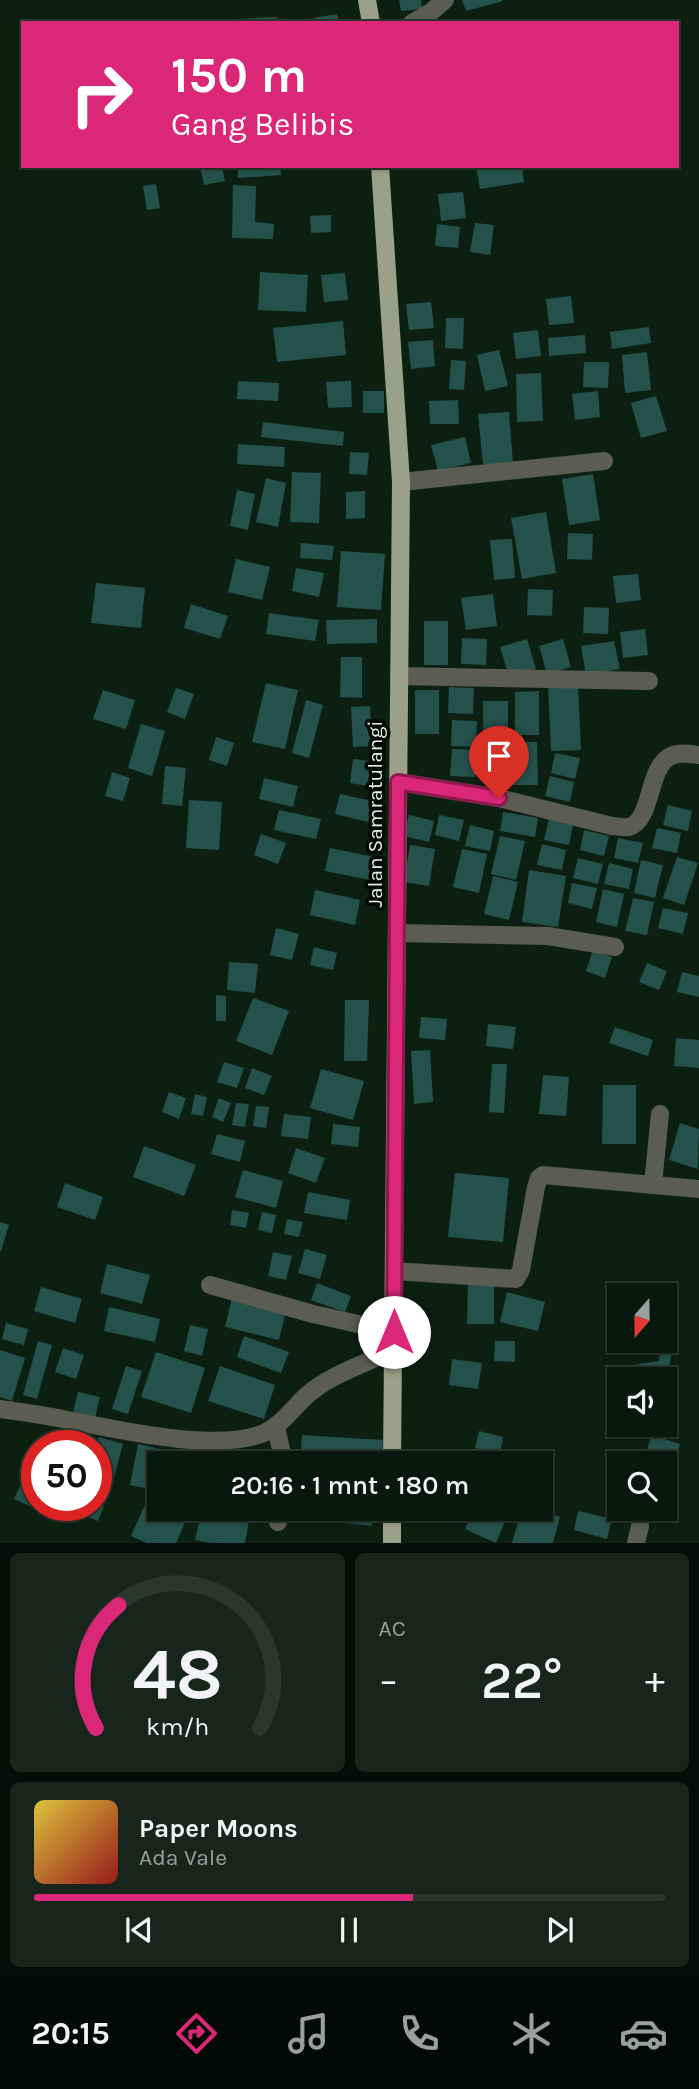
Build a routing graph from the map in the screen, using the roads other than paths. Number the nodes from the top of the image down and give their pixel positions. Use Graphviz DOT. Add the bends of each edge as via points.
graph roads {
  1 [pos="367,0"];
  2 [pos="445,0"];
  3 [pos="371,21"];
  4 [pos="415,21"];
  5 [pos="380,168"];
  6 [pos="604,461"];
  7 [pos="401,482"];
  8 [pos="399,676"];
  9 [pos="649,681"];
  10 [pos="699,755"];
  11 [pos="398,782"];
  12 [pos="397,933"];
  13 [pos="615,947"];
  14 [pos="660,1114"];
  15 [pos="653,1184"];
  16 [pos="699,1189"];
  17 [pos="394,1271"];
  18 [pos="210,1285"];
  19 [pos="393,1341"];
  20 [pos="0,1409"];
  21 [pos="276,1427"];
  22 [pos="281,1451"];
  23 [pos="393,1451"];
  24 [pos="392,1521"];
  25 [pos="392,1543"];
  1 -- 3 [label="main road"];
  2 -- 4 [label="street"];
  5 -- 7 [label="main road, Jalan Samratulangi"];
  6 -- 7 [label="street"];
  7 -- 8 [label="main road, Jalan Samratulangi"];
  8 -- 9 [label="street"];
  8 -- 11 [label="main road, Jalan Samratulangi"];
  10 -- 11 [label="street" via="668,757 659,767 637,822 628,827 499,798"];
  11 -- 12 [label="main road, Jalan Samratulangi"];
  12 -- 13 [label="street" via="548,936"];
  12 -- 17 [label="main road, Jalan Samratulangi"];
  14 -- 15 [label="street"];
  15 -- 16 [label="street"];
  15 -- 17 [label="street" via="543,1175 536,1187 516,1279"];
  17 -- 19 [label="main road, Jalan Samratulangi"];
  18 -- 19 [label="street"];
  19 -- 21 [label="street" via="312,1391"];
  19 -- 23 [label="main road, Jalan Samratulangi"];
  20 -- 21 [label="street" via="135,1433 212,1441 238,1440"];
  21 -- 22 [label="street"];
  24 -- 25 [label="main road"];
}
